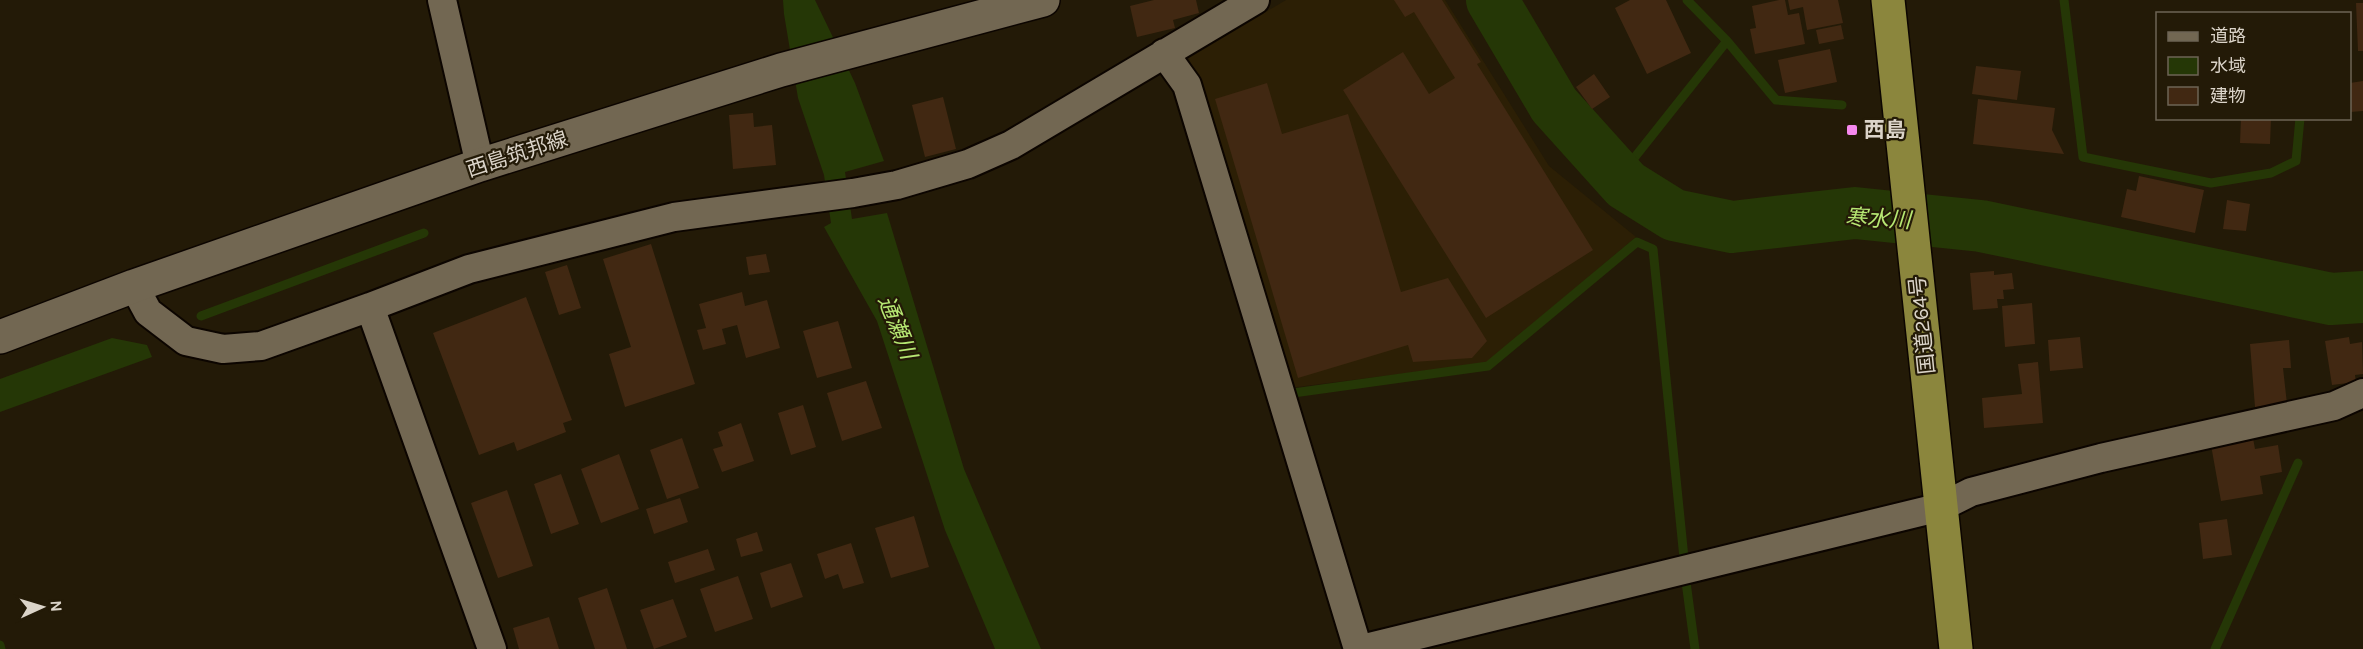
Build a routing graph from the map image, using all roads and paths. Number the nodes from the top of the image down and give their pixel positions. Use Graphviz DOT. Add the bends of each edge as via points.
graph roads {
  1 [pos="442,0"];
  2 [pos="1043,0"];
  3 [pos="1255,0"];
  4 [pos="1888,0"];
  5 [pos="1164,53"];
  6 [pos="480,165"];
  7 [pos="134,286"];
  8 [pos="370,307"];
  9 [pos="0,337"];
  10 [pos="2363,393"];
  11 [pos="1941,507"];
  12 [pos="492,649"];
  13 [pos="1360,649"];
  14 [pos="1956,649"];
  1 -- 6 [label="street"];
  2 -- 6 [label="main road, 西島筑邦線" via="781,70"];
  3 -- 5 [label="street"];
  4 -- 11 [label="highway, 国道264号"];
  5 -- 8 [label="street" via="1011,145 958,167 853,193 674,217 469,269"];
  5 -- 13 [label="street" via="1187,85"];
  6 -- 7 [label="main road, 西島筑邦線"];
  7 -- 8 [label="street" via="148,312 166,327 186,340 223,349 261,346"];
  7 -- 9 [label="main road, 西島筑邦線"];
  8 -- 12 [label="street"];
  10 -- 11 [label="street" via="2334,406 1971,492"];
  11 -- 13 [label="street"];
  11 -- 14 [label="highway, 国道264号"];
}
